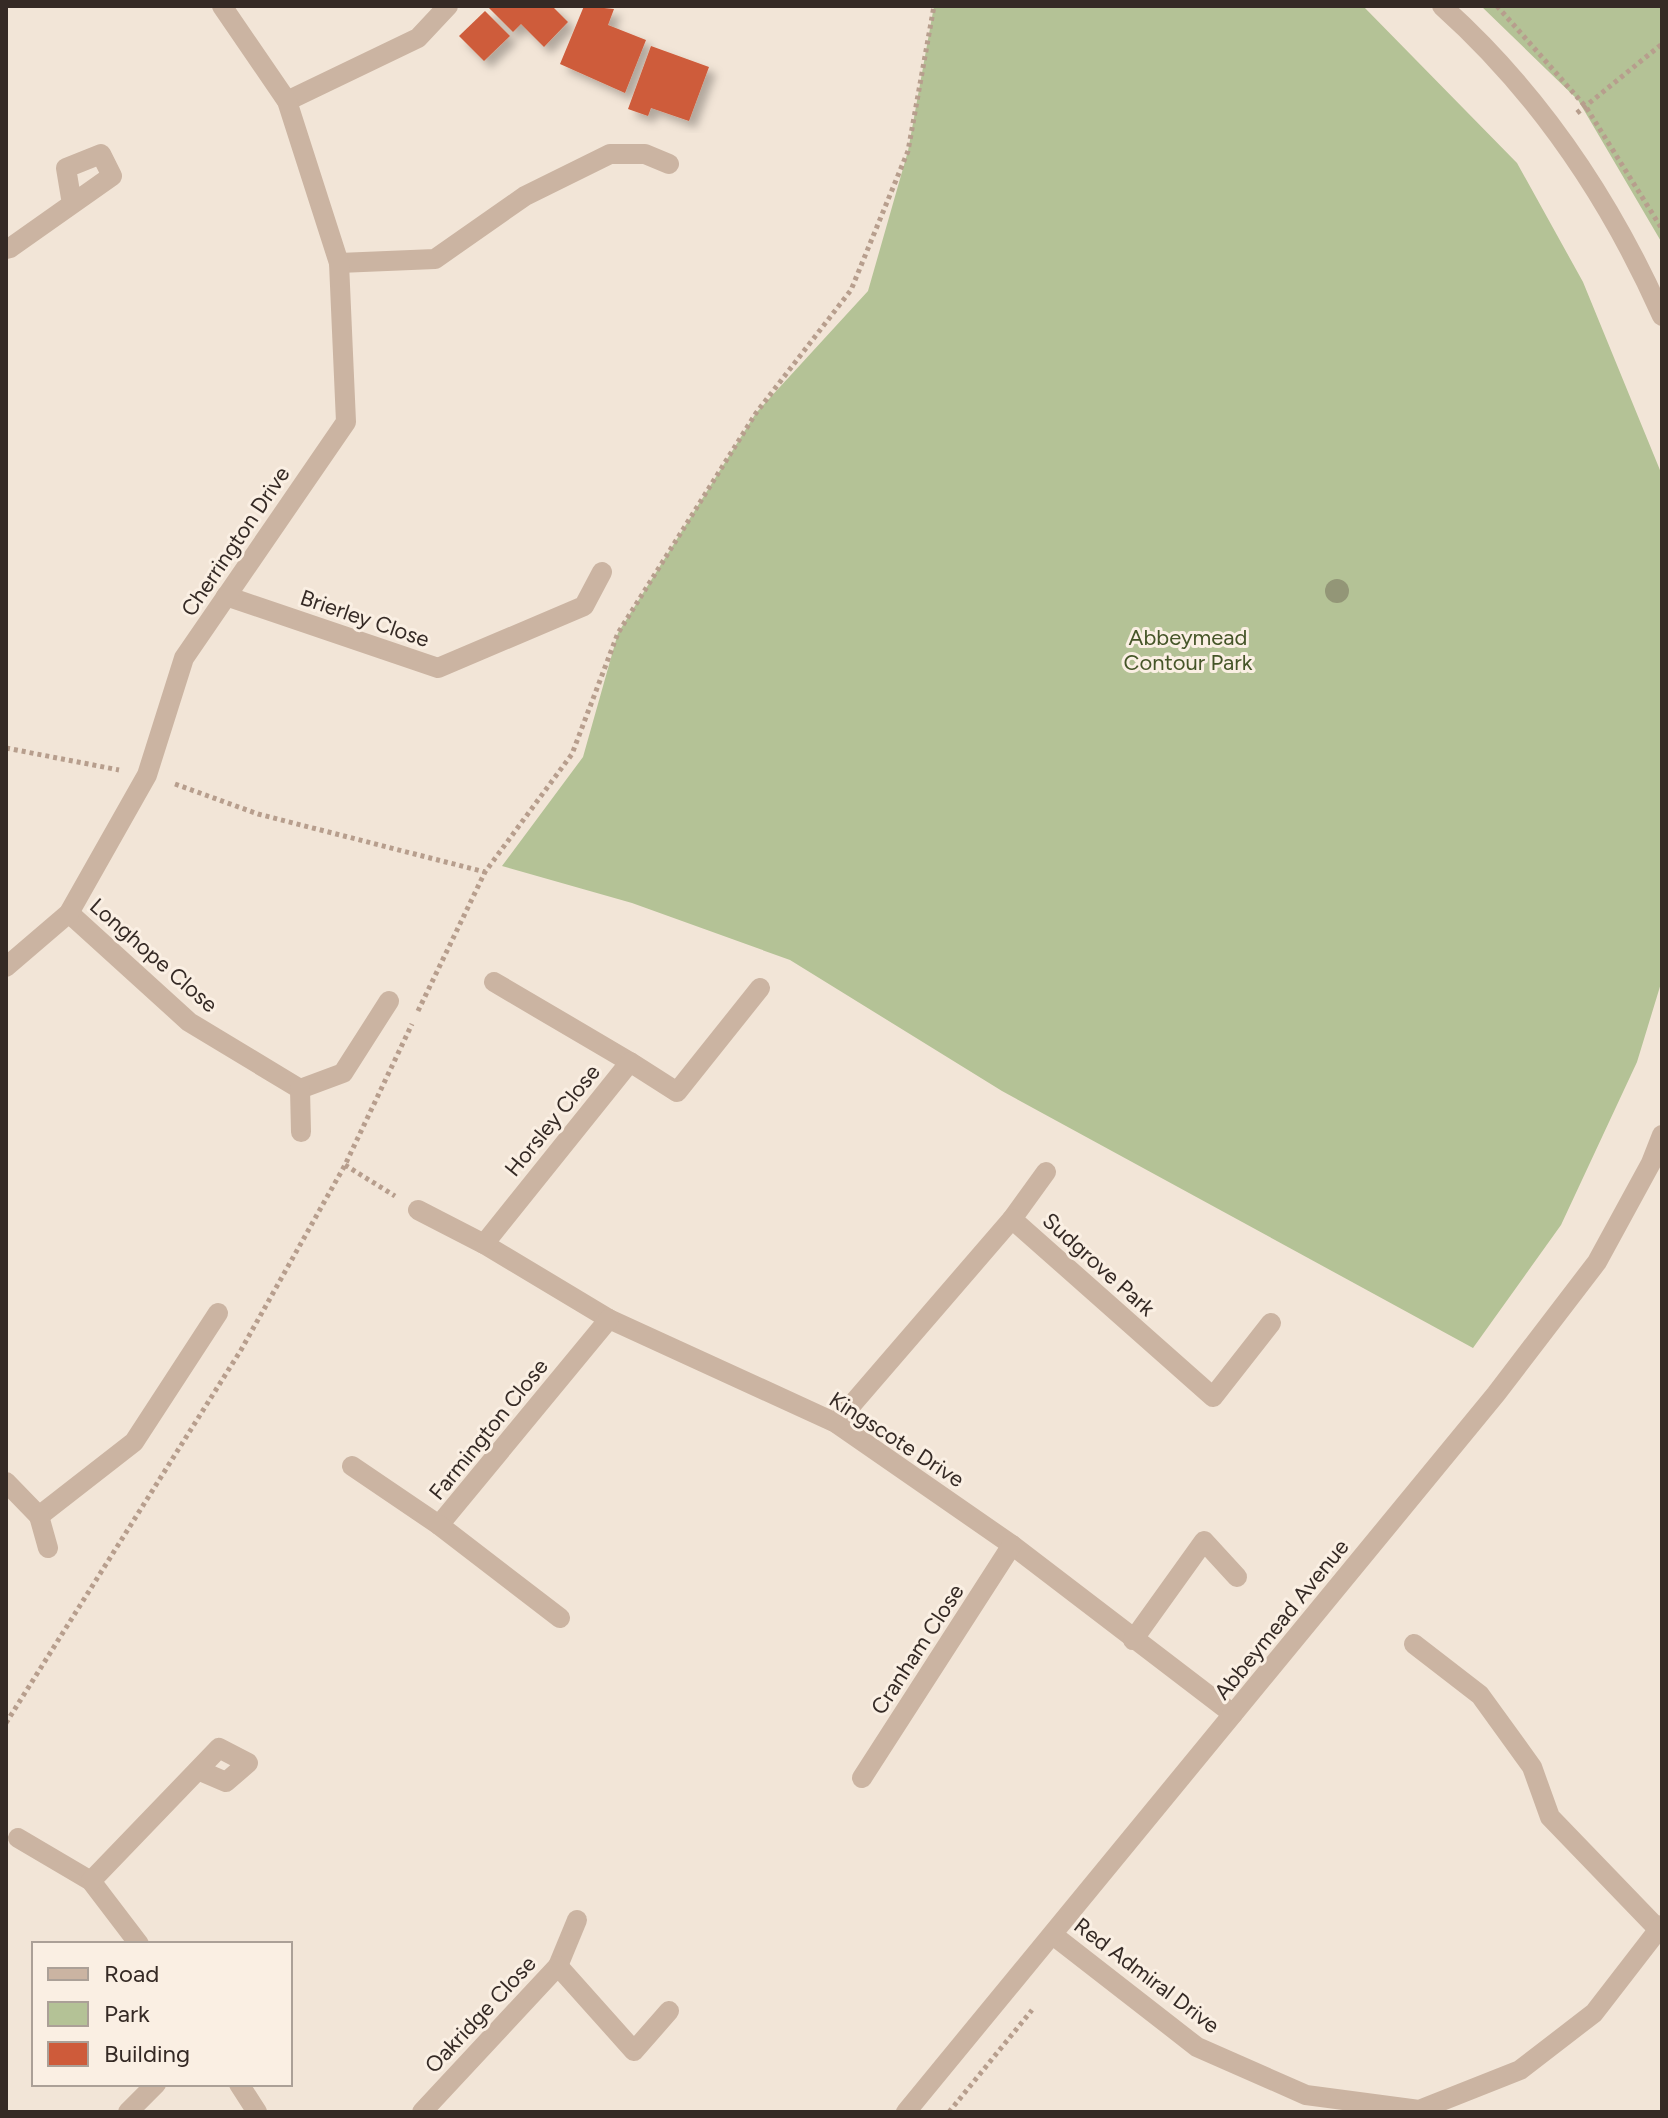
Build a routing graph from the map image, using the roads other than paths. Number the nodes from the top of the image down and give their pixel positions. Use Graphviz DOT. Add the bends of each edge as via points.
graph roads {
  1 [pos="222,6"];
  2 [pos="448,6"];
  3 [pos="1442,6"];
  4 [pos="287,101"];
  5 [pos="669,164"];
  6 [pos="72,204"];
  7 [pos="6,249"];
  8 [pos="339,263"];
  9 [pos="1662,316"];
  10 [pos="602,572"];
  11 [pos="226,596"];
  12 [pos="69,913"];
  13 [pos="6,967"];
  14 [pos="494,982"];
  15 [pos="760,988"];
  16 [pos="389,1001"];
  17 [pos="630,1062"];
  18 [pos="300,1089"];
  19 [pos="301,1132"];
  20 [pos="1662,1135"];
  21 [pos="1046,1172"];
  22 [pos="418,1210"];
  23 [pos="1012,1219"];
  24 [pos="484,1244"];
  25 [pos="218,1313"];
  26 [pos="609,1319"];
  27 [pos="1271,1323"];
  28 [pos="836,1423"];
  29 [pos="352,1466"];
  30 [pos="6,1482"];
  31 [pos="39,1516"];
  32 [pos="439,1525"];
  33 [pos="1012,1545"];
  34 [pos="48,1548"];
  35 [pos="1237,1577"];
  36 [pos="560,1618"];
  37 [pos="1133,1640"];
  38 [pos="1414,1644"];
  39 [pos="1233,1714"];
  40 [pos="198,1770"];
  41 [pos="862,1778"];
  42 [pos="18,1838"];
  43 [pos="91,1881"];
  44 [pos="577,1920"];
  45 [pos="1661,1928"];
  46 [pos="1053,1935"];
  47 [pos="137,1942"];
  48 [pos="558,1966"];
  49 [pos="669,2011"];
  50 [pos="154,2086"];
  51 [pos="240,2086"];
  52 [pos="1418,2111"];
  53 [pos="128,2112"];
  54 [pos="257,2112"];
  55 [pos="422,2112"];
  56 [pos="906,2112"];
  1 -- 4 [label="street, Cherrington Drive"];
  2 -- 4 [label="street" via="418,38"];
  3 -- 9 [label="street" via="1484,44 1556,127 1637,261"];
  4 -- 8 [label="street, Cherrington Drive"];
  5 -- 8 [label="street" via="645,154 610,154 525,196 435,259"];
  6 -- 6 [label="street" via="112,176 101,154 66,168"];
  6 -- 7 [label="street"];
  8 -- 11 [label="street, Cherrington Drive" via="346,422"];
  10 -- 11 [label="street, Brierley Close" via="584,606 442,674"];
  11 -- 12 [label="street, Cherrington Drive" via="184,658 147,775"];
  12 -- 13 [label="street, Cherrington Drive"];
  12 -- 18 [label="street, Longhope Close" via="189,1022"];
  14 -- 17 [label="street"];
  15 -- 17 [label="street, Horsley Close" via="677,1092"];
  16 -- 18 [label="street" via="343,1073"];
  17 -- 24 [label="street, Horsley Close"];
  18 -- 19 [label="street"];
  20 -- 39 [label="street, Abbeymead Avenue" via="1597,1262 1496,1394"];
  21 -- 23 [label="street"];
  22 -- 24 [label="street, Kingscote Drive"];
  23 -- 27 [label="street, Sudgrove Park" via="1213,1397"];
  23 -- 28 [label="street, Sudgrove Park"];
  24 -- 26 [label="street, Kingscote Drive"];
  25 -- 31 [label="street" via="134,1442"];
  26 -- 28 [label="street, Kingscote Drive"];
  26 -- 32 [label="street, Farmington Close"];
  28 -- 33 [label="street, Kingscote Drive"];
  29 -- 32 [label="street, Farmington Close"];
  30 -- 31 [label="street"];
  31 -- 34 [label="street"];
  32 -- 36 [label="street"];
  33 -- 37 [label="street, Kingscote Drive"];
  33 -- 41 [label="street, Cranham Close"];
  35 -- 37 [label="street" via="1204,1541"];
  37 -- 39 [label="street, Kingscote Drive"];
  38 -- 45 [label="street" via="1480,1695 1532,1767 1550,1817"];
  39 -- 46 [label="street, Abbeymead Avenue"];
  40 -- 40 [label="street" via="219,1748 248,1763 226,1782"];
  40 -- 43 [label="street"];
  42 -- 43 [label="street"];
  43 -- 47 [label="street"];
  44 -- 48 [label="street"];
  45 -- 52 [label="street, Red Admiral Drive" via="1594,2013 1520,2070"];
  46 -- 52 [label="street, Red Admiral Drive" via="1197,2047 1306,2095"];
  46 -- 56 [label="street, Abbeymead Avenue"];
  48 -- 49 [label="street, Oakridge Close" via="634,2051"];
  48 -- 55 [label="street, Oakridge Close"];
  50 -- 53 [label="street"];
  51 -- 54 [label="street"];
}
